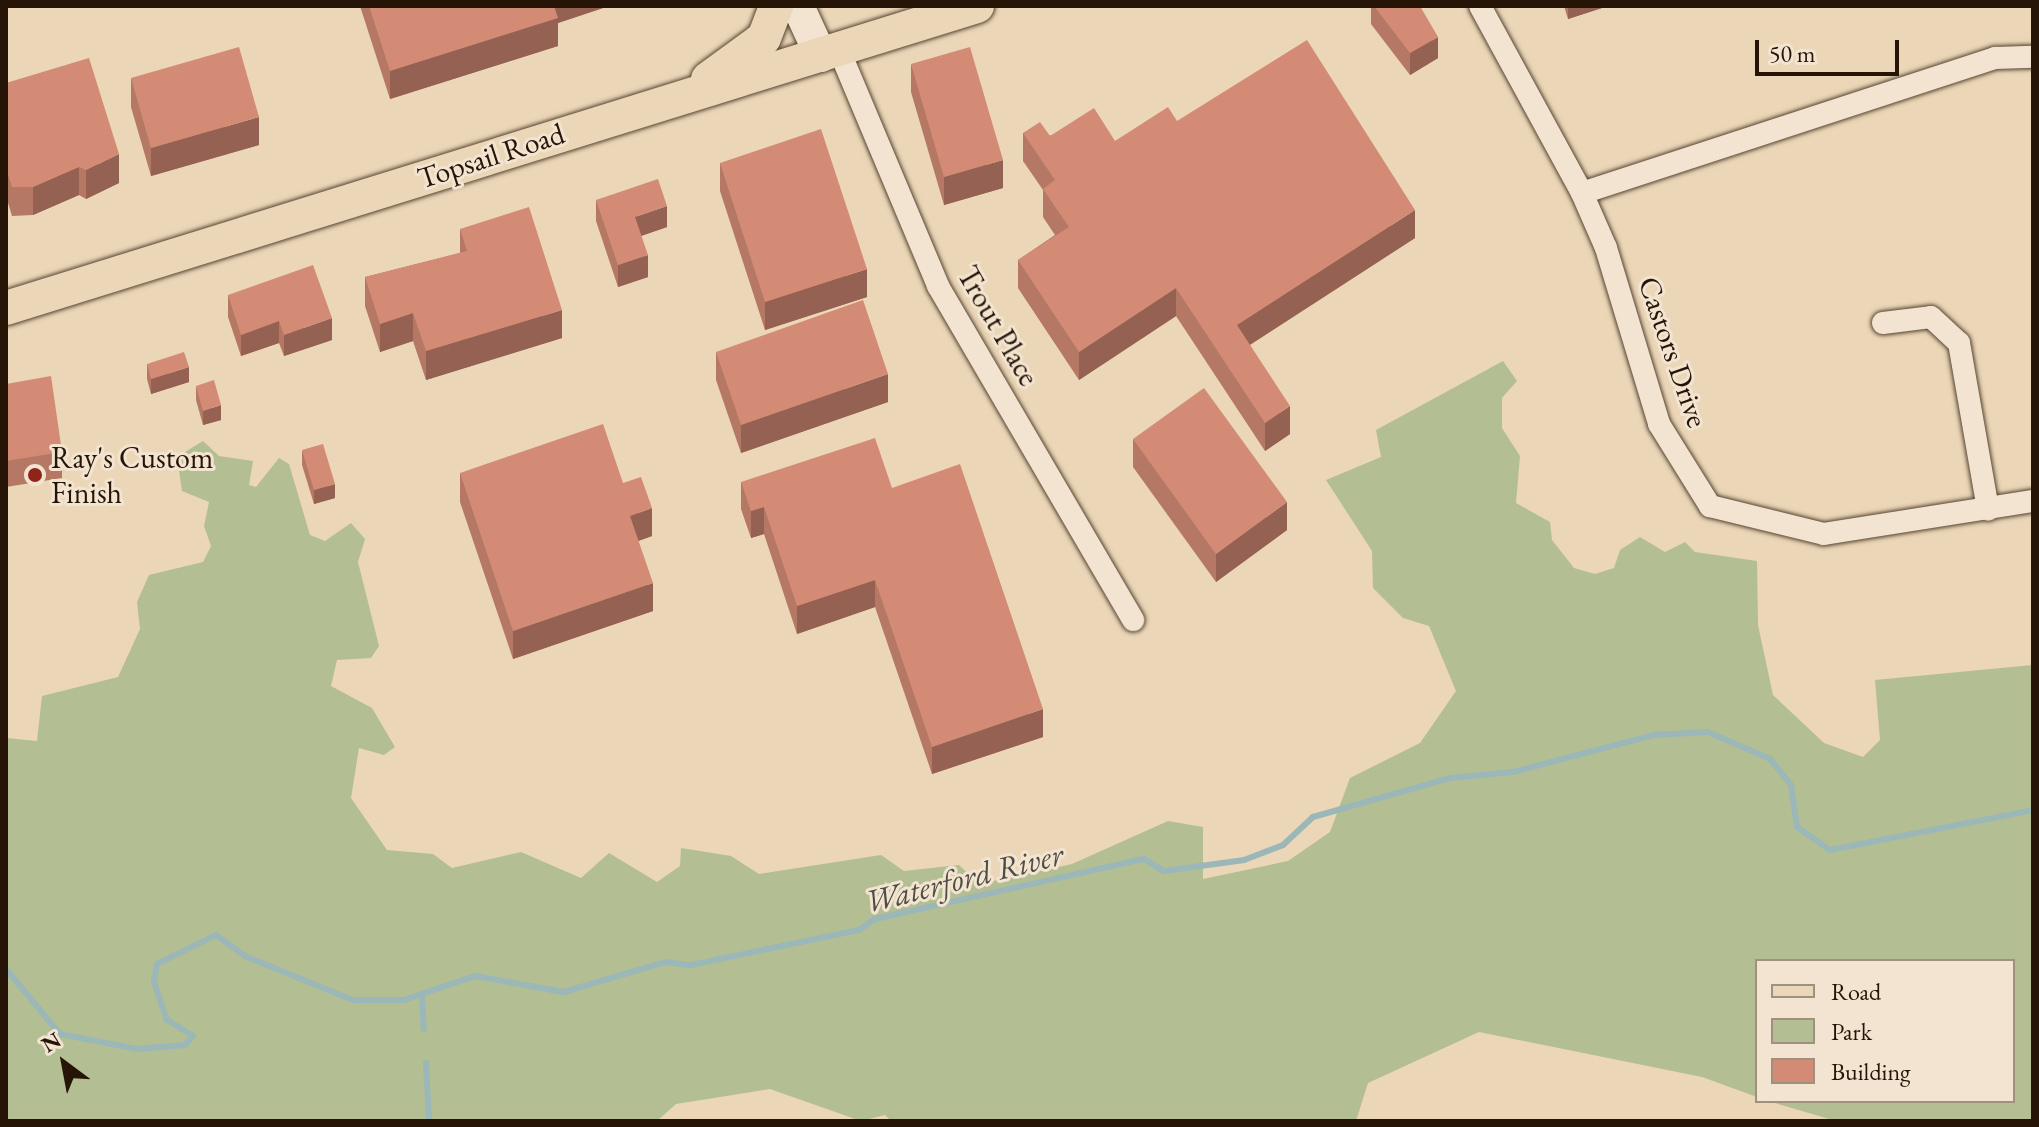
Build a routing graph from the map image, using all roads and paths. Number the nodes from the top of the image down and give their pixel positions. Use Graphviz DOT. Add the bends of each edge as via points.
graph roads {
  1 [pos="776,6"];
  2 [pos="798,6"];
  3 [pos="977,6"];
  4 [pos="1480,6"];
  5 [pos="830,53"];
  6 [pos="2033,57"];
  7 [pos="689,93"];
  8 [pos="1582,193"];
  9 [pos="6,308"];
  10 [pos="1883,323"];
  11 [pos="2033,501"];
  12 [pos="1988,510"];
  13 [pos="1133,620"];
  1 -- 7 [label="main road" via="764,38"];
  2 -- 5 [label="street"];
  3 -- 5 [label="main road, Topsail Road"];
  4 -- 8 [label="street, Castors Drive"];
  5 -- 7 [label="main road, Topsail Road"];
  5 -- 13 [label="street, Trout Place" via="938,286"];
  6 -- 8 [label="street" via="1995,58"];
  7 -- 9 [label="main road, Topsail Road"];
  8 -- 12 [label="street, Castors Drive" via="1606,248 1659,424 1710,506 1824,534"];
  10 -- 12 [label="street" via="1931,317 1959,343"];
  11 -- 12 [label="street, Castors Drive"];
}
